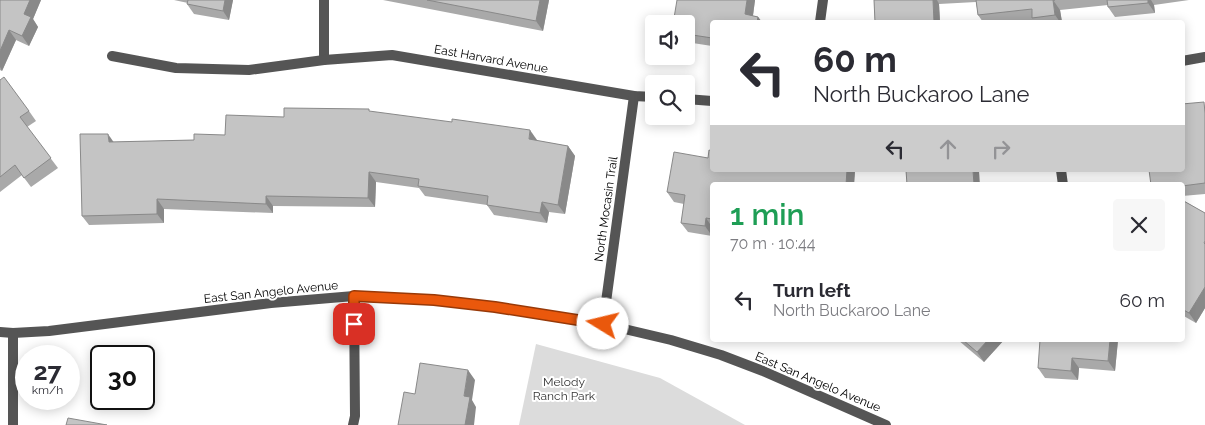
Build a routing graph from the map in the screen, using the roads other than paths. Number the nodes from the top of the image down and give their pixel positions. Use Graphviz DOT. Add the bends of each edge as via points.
graph roads {
  1 [pos="324,0"];
  2 [pos="822,0"];
  3 [pos="820,20"];
  4 [pos="112,56"];
  5 [pos="1205,57"];
  6 [pos="324,60"];
  7 [pos="1185,60"];
  8 [pos="634,96"];
  9 [pos="645,97"];
  10 [pos="695,100"];
  11 [pos="710,101"];
  12 [pos="354,296"];
  13 [pos="603,324"];
  14 [pos="0,332"];
  15 [pos="13,333"];
  16 [pos="13,425"];
  17 [pos="353,425"];
  18 [pos="886,425"];
  1 -- 6 [label="street"];
  2 -- 3 [label="street"];
  4 -- 6 [label="street, East Harvard Avenue" via="176,68 249,70"];
  5 -- 7 [label="street"];
  6 -- 8 [label="street, East Harvard Avenue" via="392,55"];
  8 -- 9 [label="street, East Harvard Avenue"];
  8 -- 13 [label="street, North Mocasin Trail"];
  10 -- 11 [label="street"];
  12 -- 13 [label="street, East San Angelo Avenue" via="434,300"];
  12 -- 15 [label="street, East San Angelo Avenue" via="243,306 85,328"];
  12 -- 17 [label="street"];
  13 -- 18 [label="street, East San Angelo Avenue" via="721,355"];
  14 -- 15 [label="street, East San Angelo Avenue"];
  15 -- 16 [label="street"];
}
